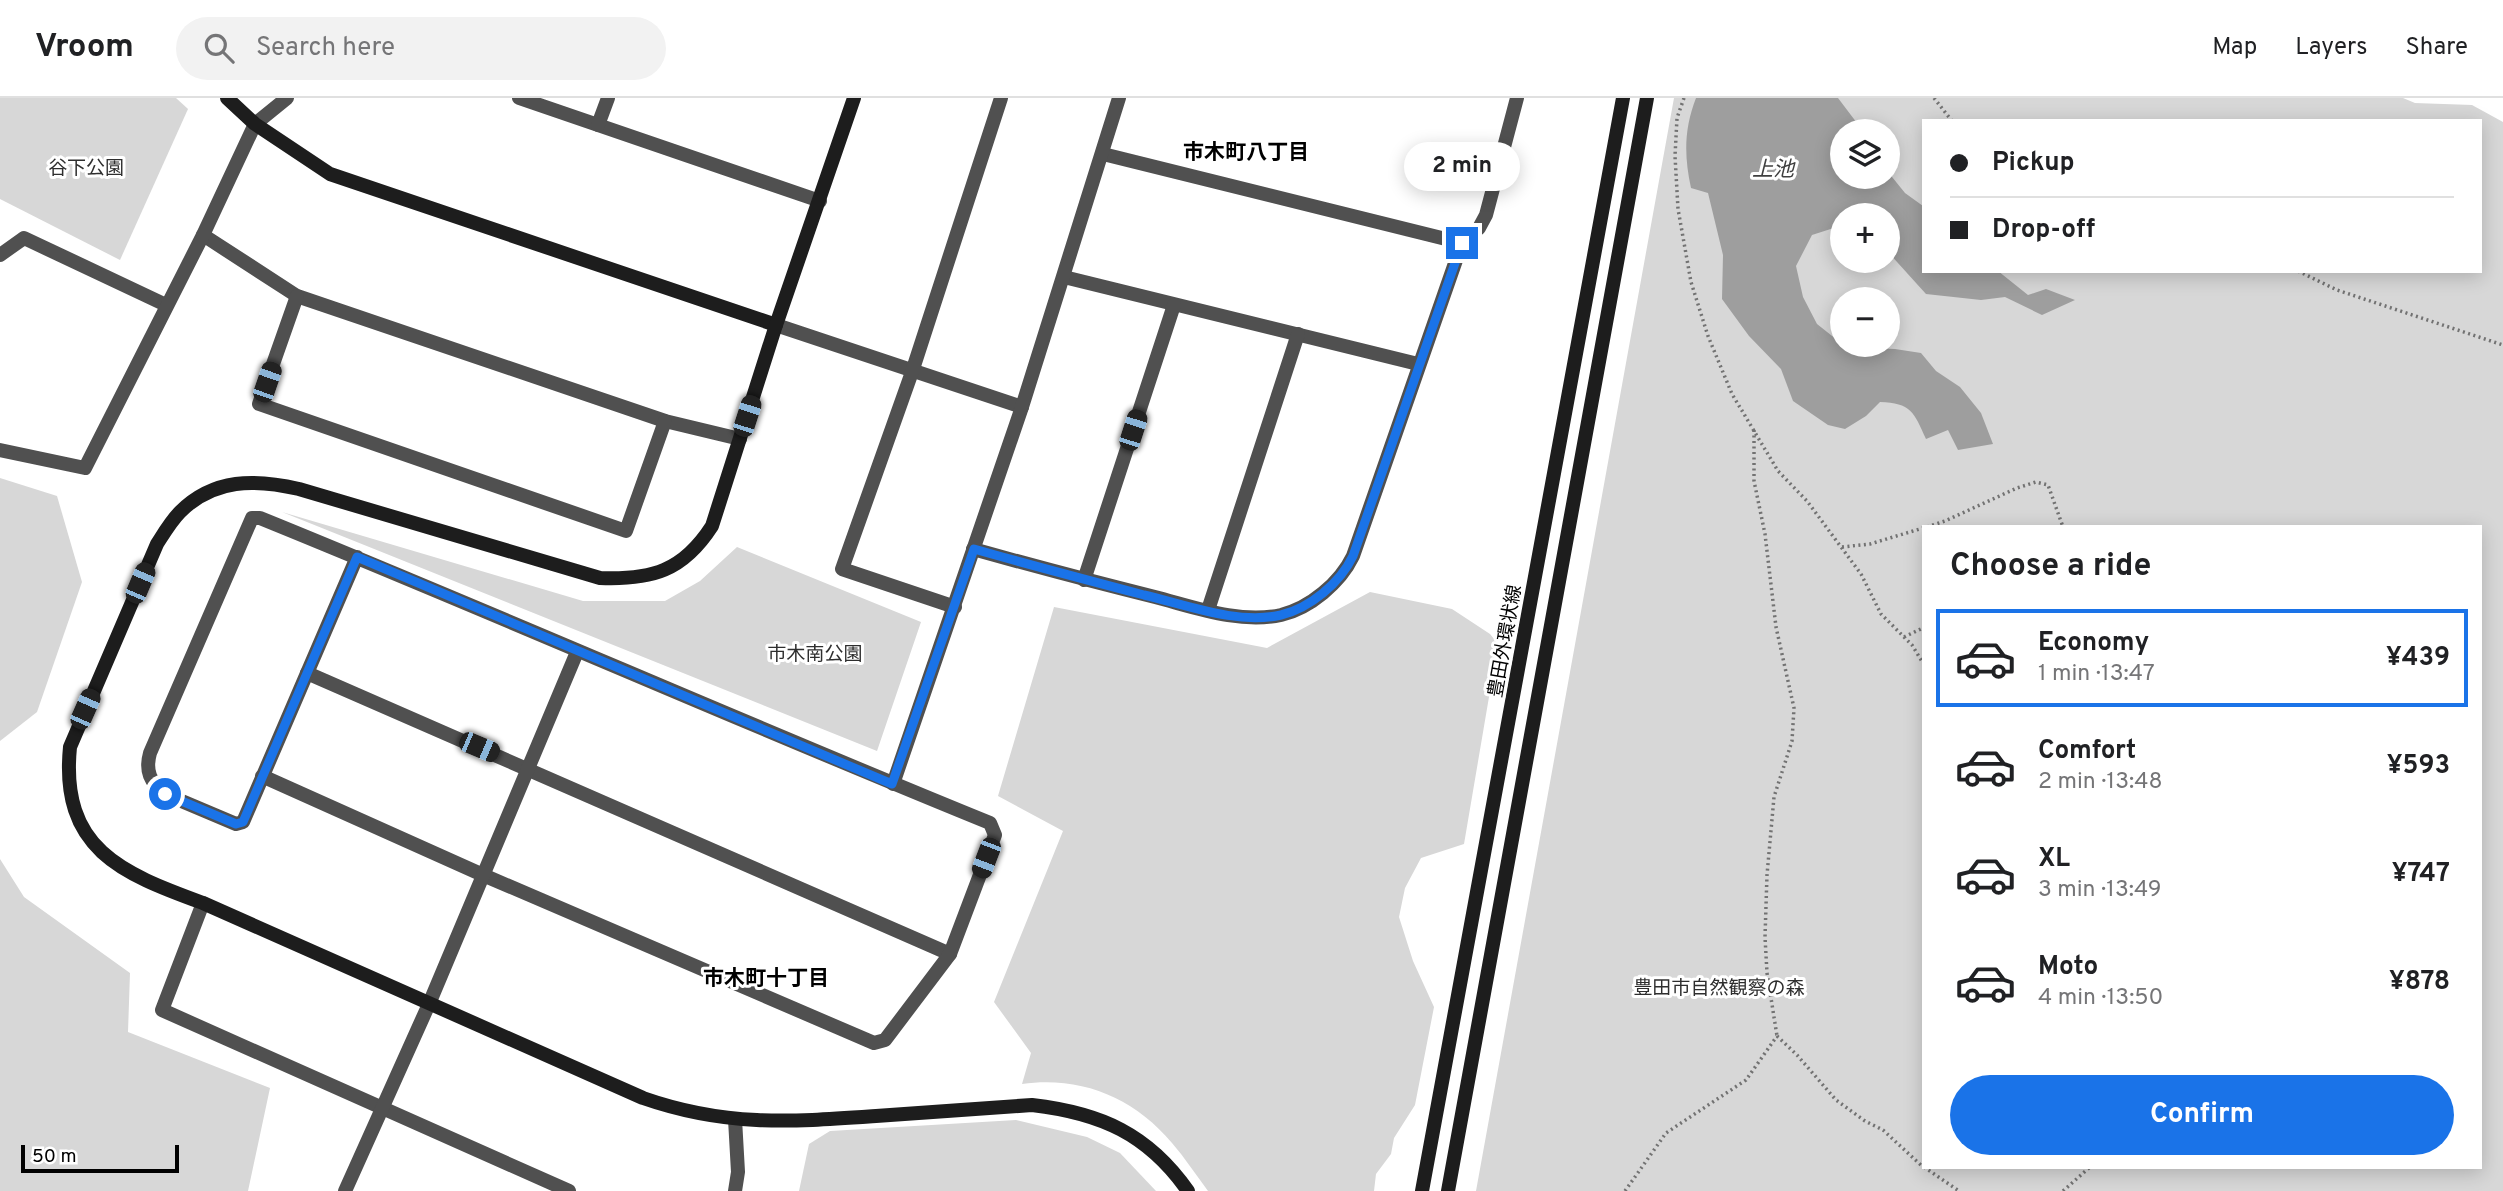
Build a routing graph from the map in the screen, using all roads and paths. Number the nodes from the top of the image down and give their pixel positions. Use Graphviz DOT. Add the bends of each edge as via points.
graph roads {
  1 [pos="227,98"];
  2 [pos="287,98"];
  3 [pos="519,98"];
  4 [pos="608,98"];
  5 [pos="854,98"];
  6 [pos="1001,98"];
  7 [pos="1119,98"];
  8 [pos="1517,98"];
  9 [pos="1623,98"];
  10 [pos="1647,98"];
  11 [pos="1684,98"];
  12 [pos="1934,98"];
  13 [pos="1950,119"];
  14 [pos="255,124"];
  15 [pos="598,125"];
  16 [pos="1103,154"];
  17 [pos="820,201"];
  18 [pos="203,235"];
  19 [pos="1462,243"];
  20 [pos="0,255"];
  21 [pos="2302,273"];
  22 [pos="1064,277"];
  23 [pos="297,296"];
  24 [pos="166,304"];
  25 [pos="1174,305"];
  26 [pos="776,326"];
  27 [pos="1298,334"];
  28 [pos="2503,345"];
  29 [pos="1418,364"];
  30 [pos="912,372"];
  31 [pos="1022,407"];
  32 [pos="664,421"];
  33 [pos="1754,429"];
  34 [pos="740,439"];
  35 [pos="0,450"];
  36 [pos="1945,521"];
  37 [pos="1932,525"];
  38 [pos="1947,525"];
  39 [pos="2062,525"];
  40 [pos="1922,528"];
  41 [pos="1842,547"];
  42 [pos="974,549"];
  43 [pos="357,557"];
  44 [pos="1084,579"];
  45 [pos="955,607"];
  46 [pos="1208,610"];
  47 [pos="1922,628"];
  48 [pos="1904,637"];
  49 [pos="577,652"];
  50 [pos="1922,661"];
  51 [pos="307,673"];
  52 [pos="528,768"];
  53 [pos="262,776"];
  54 [pos="892,784"];
  55 [pos="483,875"];
  56 [pos="203,903"];
  57 [pos="950,954"];
  58 [pos="429,1004"];
  59 [pos="1777,1036"];
  60 [pos="381,1108"];
  61 [pos="735,1119"];
  62 [pos="1922,1165"];
  63 [pos="1927,1169"];
  64 [pos="2088,1169"];
  65 [pos="345,1191"];
  66 [pos="569,1191"];
  67 [pos="735,1191"];
  68 [pos="1188,1191"];
  69 [pos="1422,1191"];
  70 [pos="1448,1191"];
  71 [pos="1625,1191"];
  72 [pos="1959,1191"];
  73 [pos="2063,1191"];
  1 -- 14 [label="street"];
  2 -- 14 [label="street"];
  3 -- 15 [label="street"];
  4 -- 15 [label="street"];
  5 -- 17 [label="street"];
  6 -- 30 [label="street"];
  7 -- 16 [label="street"];
  8 -- 19 [label="street" via="1486,215"];
  9 -- 69 [label="street, 豊田外環状線"];
  10 -- 70 [label="street"];
  11 -- 33 [label="path" via="1677,118 1675,156 1678,209 1691,282 1732,394"];
  12 -- 13 [label="path"];
  14 -- 18 [label="street"];
  14 -- 26 [label="street" via="330,174"];
  15 -- 17 [label="street"];
  16 -- 19 [label="street"];
  16 -- 22 [label="street"];
  17 -- 26 [label="street"];
  18 -- 23 [label="street"];
  18 -- 24 [label="street"];
  19 -- 29 [label="street"];
  20 -- 24 [label="street" via="24,238"];
  21 -- 28 [label="path" via="2337,290"];
  22 -- 25 [label="street"];
  22 -- 31 [label="street"];
  23 -- 32 [label="street"];
  23 -- 32 [label="street" via="259,404 626,531"];
  24 -- 35 [label="street" via="85,468"];
  25 -- 27 [label="street"];
  25 -- 44 [label="street"];
  26 -- 30 [label="street"];
  26 -- 34 [label="street"];
  27 -- 29 [label="street"];
  27 -- 46 [label="street"];
  29 -- 46 [label="street" via="1344,571 1301,609 1278,616"];
  30 -- 31 [label="street"];
  30 -- 45 [label="street" via="842,569"];
  31 -- 42 [label="street"];
  32 -- 34 [label="street"];
  33 -- 41 [label="path" via="1778,471 1807,500"];
  33 -- 59 [label="path" via="1754,481 1776,627 1794,708 1792,741 1774,797 1767,875 1767,974"];
  34 -- 56 [label="street" via="712,526 702,542 683,561 643,578 600,578 268,482 236,483 188,505 157,544 75,731 68,777 73,805 90,842 149,883"];
  36 -- 37 [label="path"];
  36 -- 38 [label="path"];
  36 -- 39 [label="path" via="2036,482 2048,485"];
  40 -- 41 [label="path" via="1870,544"];
  41 -- 48 [label="path" via="1881,614"];
  42 -- 44 [label="street"];
  42 -- 45 [label="street"];
  43 -- 49 [label="street"];
  43 -- 51 [label="street"];
  43 -- 53 [label="street" via="260,517 252,518 147,772 165,794 236,824 243,822"];
  44 -- 46 [label="street"];
  45 -- 54 [label="street"];
  47 -- 48 [label="path"];
  48 -- 50 [label="path"];
  49 -- 52 [label="street"];
  49 -- 54 [label="street"];
  51 -- 52 [label="street"];
  51 -- 53 [label="street"];
  52 -- 55 [label="street"];
  52 -- 57 [label="street"];
  53 -- 55 [label="street"];
  54 -- 57 [label="street" via="990,824 995,835"];
  55 -- 57 [label="street" via="874,1044 884,1040"];
  55 -- 58 [label="street"];
  56 -- 58 [label="street"];
  56 -- 60 [label="street" via="162,1010"];
  58 -- 60 [label="street"];
  58 -- 61 [label="street" via="643,1098 705,1116"];
  59 -- 62 [label="path" via="1836,1100 1883,1130"];
  59 -- 71 [label="path" via="1746,1080 1666,1133"];
  60 -- 65 [label="street"];
  60 -- 66 [label="street"];
  61 -- 67 [label="street"];
  61 -- 68 [label="street" via="788,1122 1032,1105 1058,1108 1101,1120 1139,1139 1173,1169"];
  63 -- 72 [label="path"];
  64 -- 73 [label="path"];
}
